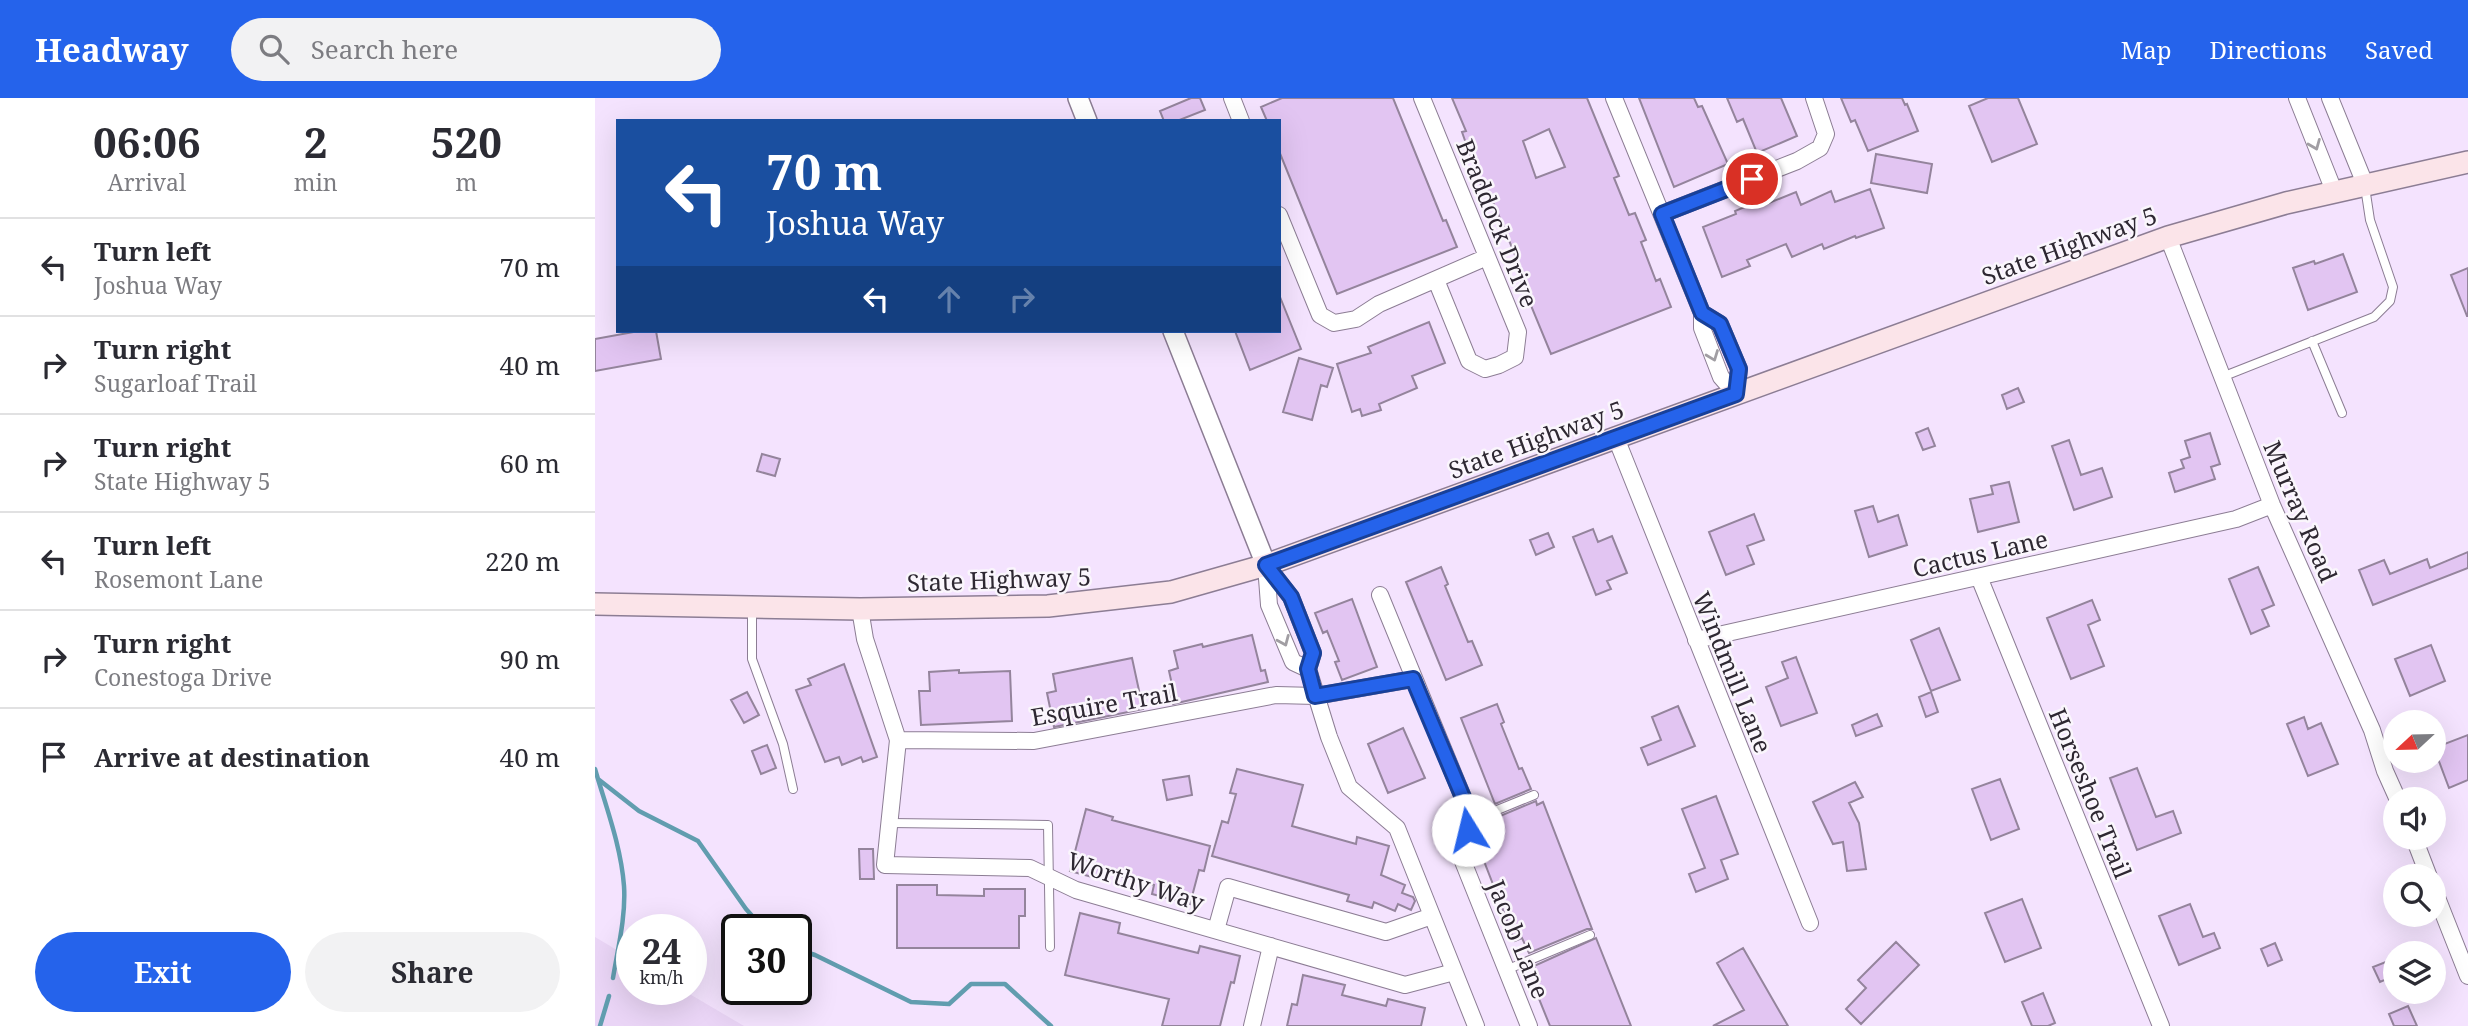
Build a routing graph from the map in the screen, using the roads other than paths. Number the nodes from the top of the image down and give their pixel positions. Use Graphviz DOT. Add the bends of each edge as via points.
graph roads {
  1 [pos="1077,98"];
  2 [pos="1232,98"];
  3 [pos="1422,98"];
  4 [pos="1614,98"];
  5 [pos="1814,98"];
  6 [pos="2297,98"];
  7 [pos="2330,98"];
  8 [pos="1086,119"];
  9 [pos="1240,119"];
  10 [pos="2468,162"];
  11 [pos="2365,184"];
  12 [pos="2334,191"];
  13 [pos="1662,214"];
  14 [pos="1281,220"];
  15 [pos="2168,237"];
  16 [pos="1487,257"];
  17 [pos="1436,280"];
  18 [pos="1174,333"];
  19 [pos="2312,341"];
  20 [pos="2222,377"];
  21 [pos="1736,394"];
  22 [pos="2342,413"];
  23 [pos="1616,438"];
  24 [pos="2272,505"];
  25 [pos="1266,565"];
  26 [pos="1979,577"];
  27 [pos="1380,595"];
  28 [pos="595,604"];
  29 [pos="752,606"];
  30 [pos="860,609"];
  31 [pos="1696,640"];
  32 [pos="1308,669"];
  33 [pos="1413,679"];
  34 [pos="1315,696"];
  35 [pos="898,740"];
  36 [pos="2392,787"];
  37 [pos="793,789"];
  38 [pos="1534,795"];
  39 [pos="1468,818"];
  40 [pos="890,823"];
  41 [pos="1049,877"];
  42 [pos="1432,916"];
  43 [pos="2446,920"];
  44 [pos="1809,923"];
  45 [pos="1216,930"];
  46 [pos="1590,935"];
  47 [pos="1271,946"];
  48 [pos="1049,947"];
  49 [pos="1506,970"];
  50 [pos="1454,972"];
  51 [pos="2468,976"];
  52 [pos="1252,1026"];
  53 [pos="1476,1026"];
  54 [pos="1529,1026"];
  55 [pos="2161,1026"];
  1 -- 8 [label="street"];
  2 -- 9 [label="street"];
  3 -- 16 [label="street, Braddock Drive"];
  4 -- 13 [label="street"];
  5 -- 13 [label="street" via="1826,134 1820,148"];
  6 -- 12 [label="street, one-way"];
  7 -- 11 [label="street"];
  10 -- 11 [label="main road, State Highway 5"];
  11 -- 12 [label="main road, State Highway 5"];
  11 -- 19 [label="lane" via="2371,220 2393,287 2390,301 2374,317"];
  12 -- 15 [label="main road, State Highway 5"];
  13 -- 21 [label="street" via="1702,313 1702,328 1721,377"];
  14 -- 17 [label="street" via="1320,315 1334,323 1356,319"];
  15 -- 20 [label="street, Murray Road"];
  15 -- 21 [label="main road, State Highway 5"];
  16 -- 17 [label="street"];
  16 -- 17 [label="street, Braddock Drive" via="1518,332 1515,357 1499,365 1485,369 1469,361"];
  18 -- 25 [label="street"];
  19 -- 20 [label="lane"];
  19 -- 22 [label="lane"];
  20 -- 24 [label="street, Murray Road"];
  21 -- 23 [label="main road, State Highway 5"];
  23 -- 25 [label="main road, State Highway 5"];
  23 -- 31 [label="street, Windmill Lane"];
  24 -- 26 [label="street, Cactus Lane" via="2236,519"];
  24 -- 36 [label="street, Murray Road" via="2372,730"];
  25 -- 30 [label="main road, State Highway 5" via="1171,592 1093,603"];
  25 -- 32 [label="street" via="1291,597 1313,653"];
  25 -- 32 [label="street, one-way" via="1269,605 1293,662"];
  26 -- 31 [label="street, Cactus Lane"];
  26 -- 55 [label="street, Horseshoe Trail"];
  27 -- 33 [label="street, Jacob Lane"];
  28 -- 29 [label="main road, State Highway 5"];
  29 -- 30 [label="main road, State Highway 5"];
  29 -- 37 [label="lane" via="752,659 783,744"];
  30 -- 35 [label="street, Worthy Way"];
  31 -- 44 [label="street, Windmill Lane"];
  32 -- 34 [label="street"];
  33 -- 34 [label="street, Esquire Trail"];
  33 -- 39 [label="street, Jacob Lane"];
  34 -- 35 [label="street, Esquire Trail" via="1276,695 1034,741"];
  34 -- 42 [label="street" via="1349,787 1397,828"];
  35 -- 40 [label="street, Worthy Way"];
  38 -- 39 [label="lane"];
  39 -- 49 [label="street, Jacob Lane" via="1460,854"];
  40 -- 41 [label="street, Worthy Way" via="885,865 1030,868"];
  40 -- 41 [label="lane" via="1048,825"];
  41 -- 45 [label="street, Worthy Way" via="1076,890"];
  41 -- 48 [label="lane"];
  42 -- 45 [label="street, Worthy Way" via="1385,932 1228,887"];
  42 -- 50 [label="street"];
  43 -- 51 [label="street"];
  45 -- 47 [label="street, Worthy Way"];
  46 -- 49 [label="lane"];
  47 -- 50 [label="street, Worthy Way" via="1405,985"];
  47 -- 52 [label="street"];
  49 -- 54 [label="street, Jacob Lane"];
  50 -- 53 [label="street"];
}
